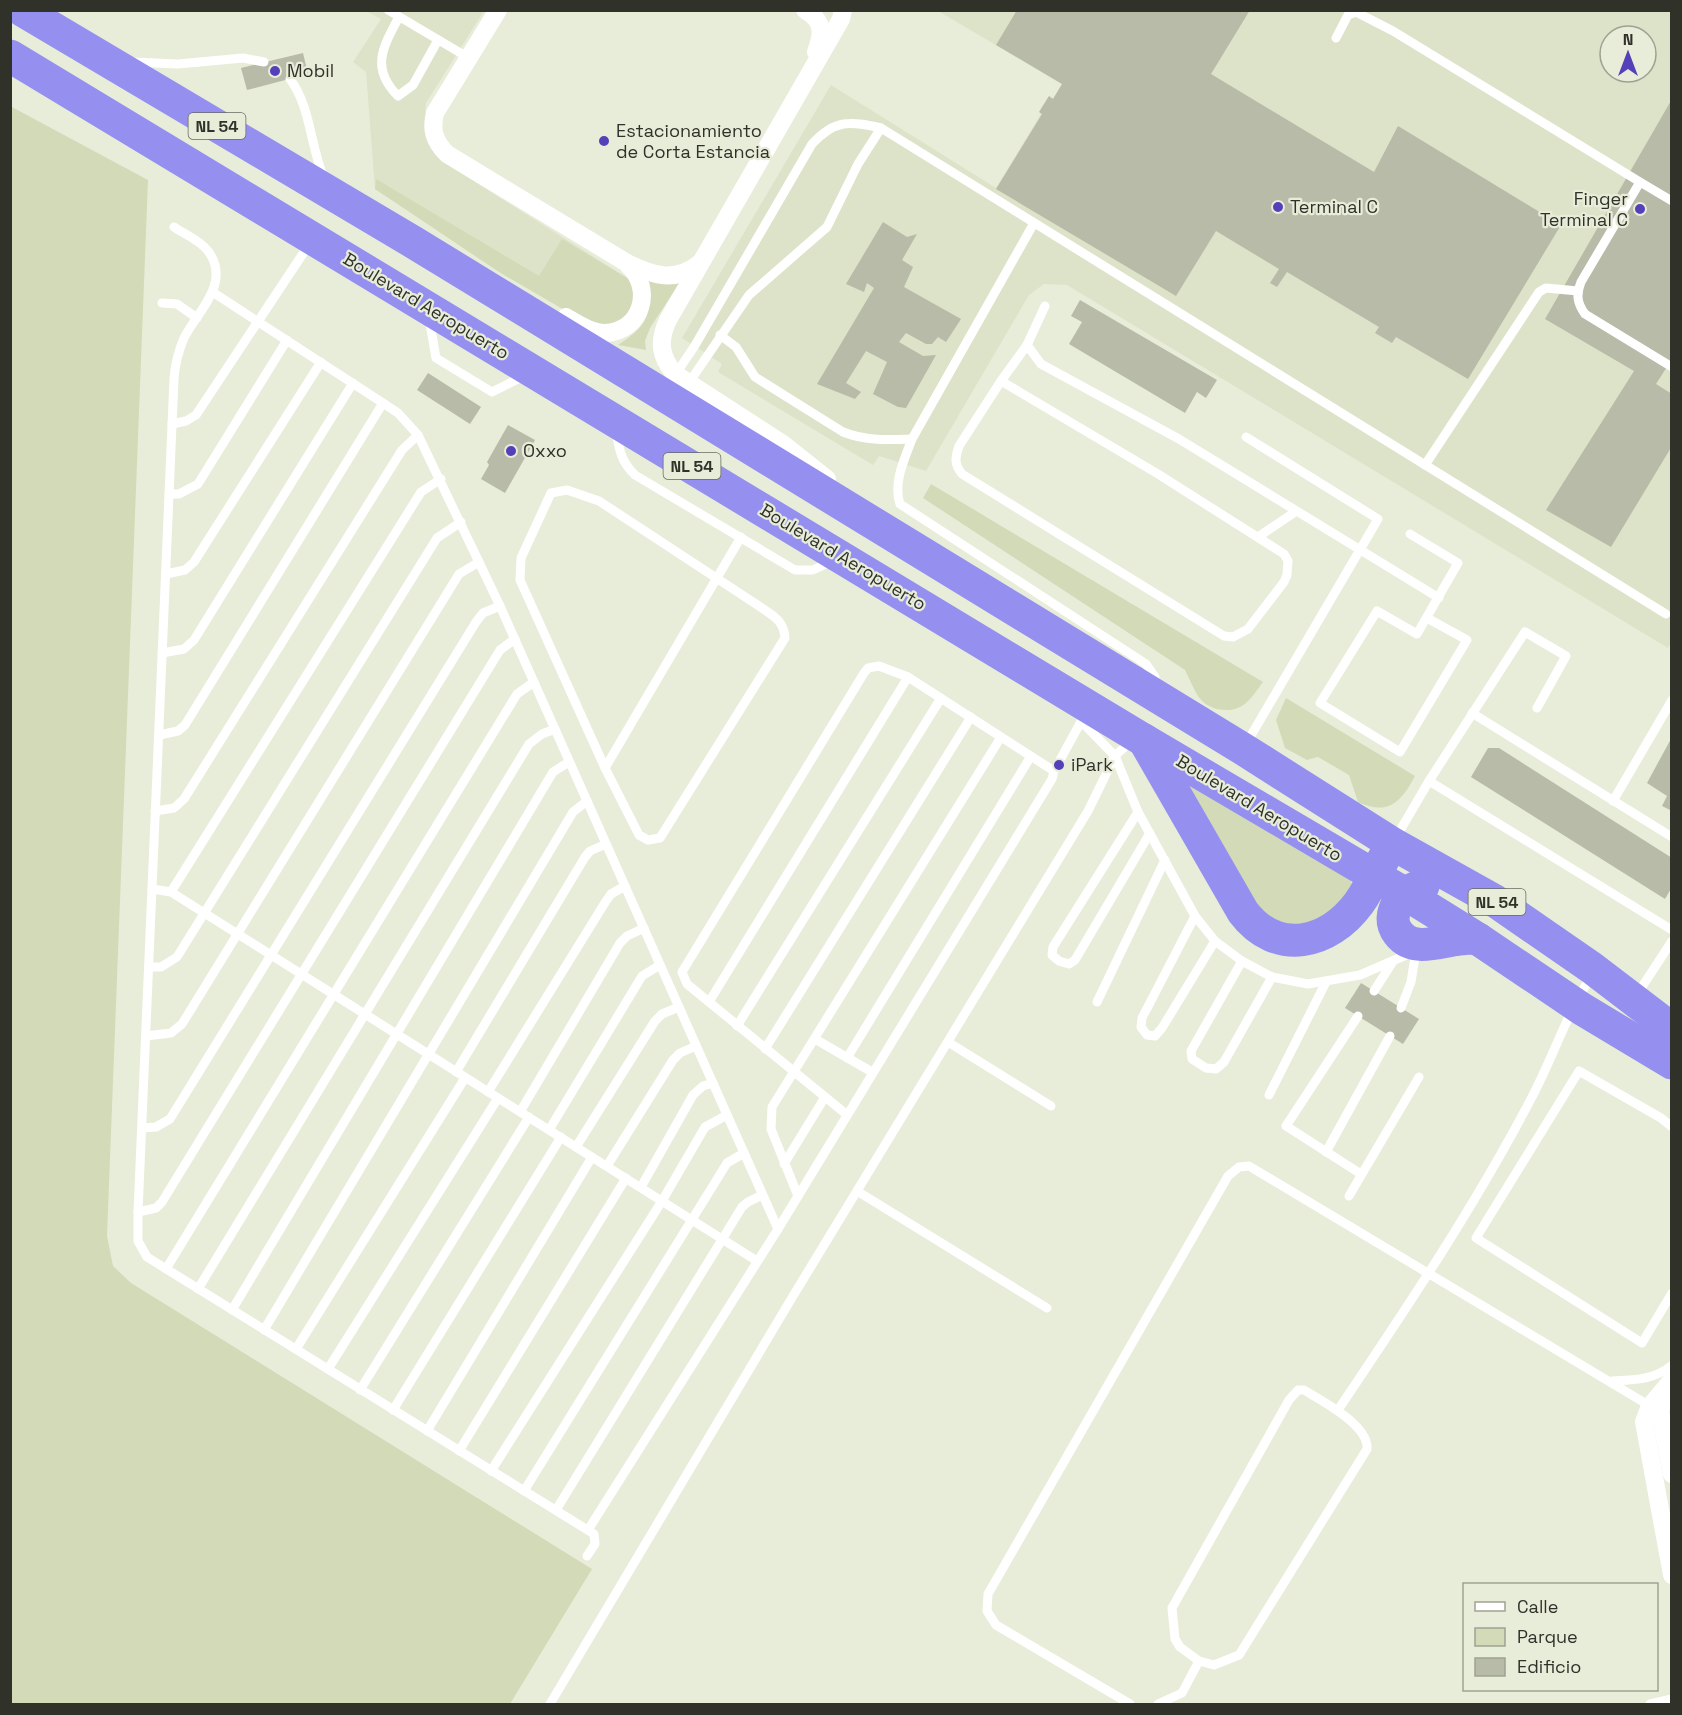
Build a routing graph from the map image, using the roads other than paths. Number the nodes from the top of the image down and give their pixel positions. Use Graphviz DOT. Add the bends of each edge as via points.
graph roads {
  1 [pos="22,10"];
  2 [pos="388,10"];
  3 [pos="498,10"];
  4 [pos="806,10"];
  5 [pos="843,10"];
  6 [pos="399,17"];
  7 [pos="10,24"];
  8 [pos="1336,38"];
  9 [pos="438,40"];
  10 [pos="10,56"];
  11 [pos="100,57"];
  12 [pos="469,58"];
  13 [pos="264,62"];
  14 [pos="290,79"];
  15 [pos="803,84"];
  16 [pos="881,128"];
  17 [pos="1640,182"];
  18 [pos="334,195"];
  19 [pos="1671,201"];
  20 [pos="1034,223"];
  21 [pos="174,227"];
  22 [pos="313,238"];
  23 [pos="413,242"];
  24 [pos="708,251"];
  25 [pos="627,263"];
  26 [pos="1578,291"];
  27 [pos="214,293"];
  28 [pos="162,303"];
  29 [pos="1045,306"];
  30 [pos="197,318"];
  31 [pos="258,321"];
  32 [pos="720,335"];
  33 [pos="287,340"];
  34 [pos="1027,345"];
  35 [pos="321,362"];
  36 [pos="1671,367"];
  37 [pos="1001,381"];
  38 [pos="353,383"];
  39 [pos="672,388"];
  40 [pos="383,403"];
  41 [pos="615,420"];
  42 [pos="172,424"];
  43 [pos="418,435"];
  44 [pos="1246,437"];
  45 [pos="912,439"];
  46 [pos="1425,465"];
  47 [pos="441,479"];
  48 [pos="169,494"];
  49 [pos="1294,512"];
  50 [pos="461,522"];
  51 [pos="1410,534"];
  52 [pos="741,537"];
  53 [pos="1258,537"];
  54 [pos="1360,552"];
  55 [pos="841,556"];
  56 [pos="479,562"];
  57 [pos="166,574"];
  58 [pos="717,578"];
  59 [pos="1439,598"];
  60 [pos="500,606"];
  61 [pos="1666,614"];
  62 [pos="1427,618"];
  63 [pos="515,639"];
  64 [pos="162,653"];
  65 [pos="908,676"];
  66 [pos="534,682"];
  67 [pos="1152,694"];
  68 [pos="941,698"];
  69 [pos="1671,700"];
  70 [pos="1537,708"];
  71 [pos="1472,713"];
  72 [pos="1086,714"];
  73 [pos="971,717"];
  74 [pos="555,729"];
  75 [pos="159,735"];
  76 [pos="1001,737"];
  77 [pos="1132,744"];
  78 [pos="1243,749"];
  79 [pos="1031,756"];
  80 [pos="569,762"];
  81 [pos="605,768"];
  82 [pos="1054,771"];
  83 [pos="1428,781"];
  84 [pos="587,801"];
  85 [pos="1613,801"];
  86 [pos="155,811"];
  87 [pos="1138,812"];
  88 [pos="1150,833"];
  89 [pos="1671,837"];
  90 [pos="606,844"];
  91 [pos="1393,844"];
  92 [pos="1165,860"];
  93 [pos="1374,876"];
  94 [pos="625,886"];
  95 [pos="152,890"];
  96 [pos="171,892"];
  97 [pos="1404,894"];
  98 [pos="205,914"];
  99 [pos="1195,916"];
  100 [pos="644,928"];
  101 [pos="1671,930"];
  102 [pos="237,934"];
  103 [pos="1478,939"];
  104 [pos="1215,940"];
  105 [pos="1671,941"];
  106 [pos="1423,948"];
  107 [pos="270,955"];
  108 [pos="1242,961"];
  109 [pos="1392,963"];
  110 [pos="660,965"];
  111 [pos="149,967"];
  112 [pos="1593,969"];
  113 [pos="303,975"];
  114 [pos="1272,977"];
  115 [pos="1326,982"];
  116 [pos="1374,991"];
  117 [pos="333,994"];
  118 [pos="709,1002"];
  119 [pos="1096,1002"];
  120 [pos="1575,1004"];
  121 [pos="679,1007"];
  122 [pos="1401,1008"];
  123 [pos="364,1014"];
  124 [pos="1358,1016"];
  125 [pos="1657,1016"];
  126 [pos="737,1026"];
  127 [pos="395,1033"];
  128 [pos="146,1036"];
  129 [pos="1390,1036"];
  130 [pos="815,1039"];
  131 [pos="948,1042"];
  132 [pos="696,1046"];
  133 [pos="765,1049"];
  134 [pos="427,1054"];
  135 [pos="847,1058"];
  136 [pos="1671,1063"];
  137 [pos="456,1072"];
  138 [pos="795,1072"];
  139 [pos="872,1072"];
  140 [pos="1419,1077"];
  141 [pos="465,1078"];
  142 [pos="712,1083"];
  143 [pos="488,1092"];
  144 [pos="1269,1095"];
  145 [pos="825,1097"];
  146 [pos="498,1098"];
  147 [pos="1051,1106"];
  148 [pos="519,1112"];
  149 [pos="846,1114"];
  150 [pos="727,1115"];
  151 [pos="529,1117"];
  152 [pos="1671,1127"];
  153 [pos="142,1128"];
  154 [pos="549,1130"];
  155 [pos="561,1137"];
  156 [pos="576,1147"];
  157 [pos="1326,1152"];
  158 [pos="744,1153"];
  159 [pos="592,1157"];
  160 [pos="784,1164"];
  161 [pos="607,1166"];
  162 [pos="1361,1174"];
  163 [pos="626,1178"];
  164 [pos="641,1187"];
  165 [pos="857,1191"];
  166 [pos="762,1195"];
  167 [pos="798,1196"];
  168 [pos="1349,1196"];
  169 [pos="662,1201"];
  170 [pos="138,1212"];
  171 [pos="692,1220"];
  172 [pos="778,1229"];
  173 [pos="723,1239"];
  174 [pos="758,1261"];
  175 [pos="166,1269"];
  176 [pos="1428,1275"];
  177 [pos="198,1289"];
  178 [pos="1671,1294"];
  179 [pos="1047,1308"];
  180 [pos="232,1310"];
  181 [pos="264,1330"];
  182 [pos="296,1349"];
  183 [pos="1671,1365"];
  184 [pos="328,1370"];
  185 [pos="1611,1381"];
  186 [pos="1671,1381"];
  187 [pos="360,1390"];
  188 [pos="393,1410"];
  189 [pos="1338,1410"];
  190 [pos="1661,1411"];
  191 [pos="427,1431"];
  192 [pos="459,1451"];
  193 [pos="490,1471"];
  194 [pos="1671,1474"];
  195 [pos="524,1491"];
  196 [pos="556,1510"];
  197 [pos="588,1530"];
  198 [pos="587,1556"];
  199 [pos="1671,1575"];
  200 [pos="1199,1661"];
  201 [pos="1671,1699"];
  202 [pos="550,1704"];
  203 [pos="1130,1704"];
  204 [pos="1158,1704"];
  205 [pos="1650,1704"];
  1 -- 11 [label="highway, NL 54"];
  2 -- 6 [label="lane"];
  3 -- 12 [label="street"];
  4 -- 15 [label="street" via="817,18 822,32"];
  5 -- 15 [label="street"];
  6 -- 9 [label="lane"];
  6 -- 9 [label="lane" via="382,51 383,77 398,96 413,85"];
  7 -- 23 [label="highway" via="297,200 350,225"];
  8 -- 17 [label="lane" via="1348,15 1356,12"];
  9 -- 12 [label="lane"];
  10 -- 22 [label="highway, Boulevard Aeropuerto / NL 54"];
  11 -- 13 [label="lane" via="162,64 243,58"];
  11 -- 18 [label="highway, NL 54"];
  12 -- 25 [label="street" via="435,112 432,124 439,146"];
  14 -- 18 [label="lane" via="303,100 313,149"];
  15 -- 24 [label="street"];
  16 -- 20 [label="lane"];
  16 -- 32 [label="lane" via="827,227 749,296"];
  16 -- 39 [label="lane" via="842,123 830,127 812,144"];
  17 -- 19 [label="lane"];
  17 -- 26 [label="lane"];
  18 -- 23 [label="highway, NL 54"];
  20 -- 45 [label="lane"];
  20 -- 46 [label="lane"];
  21 -- 27 [label="lane" via="207,249 215,273"];
  22 -- 31 [label="lane"];
  22 -- 41 [label="highway, Boulevard Aeropuerto / NL 54"];
  23 -- 25 [label="street" via="502,279 584,328 604,333 624,328 640,310 642,285"];
  23 -- 39 [label="highway, NL 54"];
  24 -- 25 [label="street" via="689,272 676,276 655,276"];
  24 -- 39 [label="street" via="663,330 662,353"];
  26 -- 36 [label="lane" via="1578,304 1585,314"];
  26 -- 46 [label="lane" via="1546,288 1539,292"];
  27 -- 30 [label="lane"];
  27 -- 31 [label="lane"];
  28 -- 30 [label="lane" via="177,304"];
  29 -- 34 [label="lane"];
  30 -- 42 [label="lane" via="176,357"];
  31 -- 33 [label="lane"];
  31 -- 42 [label="lane" via="196,415"];
  32 -- 39 [label="lane"];
  32 -- 45 [label="lane" via="736,346 755,376 843,432 866,439"];
  33 -- 35 [label="lane"];
  33 -- 48 [label="lane" via="198,484 179,494"];
  34 -- 37 [label="lane"];
  34 -- 49 [label="lane" via="1041,364 1179,439"];
  35 -- 38 [label="lane"];
  35 -- 57 [label="lane" via="194,562 185,570"];
  37 -- 53 [label="lane"];
  37 -- 53 [label="lane" via="959,446 955,458 962,474 1224,636 1233,637 1248,629 1287,575 1284,554"];
  38 -- 40 [label="lane"];
  38 -- 64 [label="lane" via="194,640 184,649"];
  39 -- 67 [label="highway, NL 54" via="916,551"];
  40 -- 43 [label="lane"];
  40 -- 75 [label="lane" via="185,725 178,731"];
  41 -- 52 [label="lane" via="625,466"];
  41 -- 55 [label="highway, Boulevard Aeropuerto / NL 54"];
  42 -- 48 [label="lane"];
  43 -- 47 [label="lane"];
  43 -- 86 [label="lane" via="402,450 184,800"];
  44 -- 54 [label="lane" via="1378,519"];
  45 -- 67 [label="lane" via="896,492 900,504 1146,664 1155,677"];
  46 -- 61 [label="lane"];
  47 -- 50 [label="lane"];
  47 -- 96 [label="lane" via="420,492"];
  48 -- 57 [label="lane"];
  49 -- 53 [label="lane"];
  49 -- 54 [label="lane"];
  50 -- 56 [label="lane"];
  50 -- 98 [label="lane" via="437,538"];
  51 -- 59 [label="lane" via="1458,563"];
  52 -- 55 [label="lane" via="795,570 813,570"];
  52 -- 58 [label="lane"];
  54 -- 59 [label="lane"];
  54 -- 78 [label="lane"];
  55 -- 72 [label="highway, Boulevard Aeropuerto / NL 54"];
  56 -- 60 [label="lane"];
  56 -- 102 [label="lane" via="459,574"];
  57 -- 64 [label="lane"];
  58 -- 81 [label="lane"];
  58 -- 81 [label="lane" via="781,621 785,638 660,837 648,840 639,835"];
  58 -- 81 [label="lane" via="587,495 567,490 551,493 521,558 519,580"];
  59 -- 62 [label="lane"];
  60 -- 63 [label="lane"];
  60 -- 107 [label="lane" via="483,613 476,622"];
  62 -- 62 [label="lane" via="1417,634 1377,611 1320,703 1400,752 1467,640"];
  63 -- 66 [label="lane"];
  63 -- 113 [label="lane" via="500,650"];
  64 -- 75 [label="lane"];
  65 -- 68 [label="lane"];
  65 -- 118 [label="lane"];
  65 -- 118 [label="lane" via="879,666 864,673 684,968 684,980"];
  66 -- 74 [label="lane"];
  66 -- 117 [label="lane" via="517,694"];
  67 -- 78 [label="highway, NL 54"];
  68 -- 73 [label="lane"];
  68 -- 126 [label="lane"];
  69 -- 85 [label="lane"];
  70 -- 71 [label="lane" via="1566,656 1525,632"];
  71 -- 83 [label="lane"];
  71 -- 85 [label="lane"];
  72 -- 77 [label="highway, Boulevard Aeropuerto / NL 54"];
  72 -- 82 [label="lane"];
  73 -- 76 [label="lane"];
  73 -- 133 [label="lane"];
  74 -- 80 [label="lane"];
  74 -- 123 [label="lane" via="529,744"];
  75 -- 86 [label="lane"];
  76 -- 79 [label="lane"];
  76 -- 130 [label="lane"];
  77 -- 87 [label="lane"];
  77 -- 93 [label="highway, Boulevard Aeropuerto / NL 54"];
  77 -- 93 [label="highway" via="1258,929 1289,940 1322,934 1350,913"];
  77 -- 131 [label="lane"];
  78 -- 91 [label="highway, NL 54"];
  79 -- 82 [label="lane"];
  79 -- 135 [label="lane"];
  80 -- 84 [label="lane"];
  80 -- 127 [label="lane" via="554,772"];
  82 -- 139 [label="lane"];
  83 -- 91 [label="lane"];
  83 -- 101 [label="lane"];
  84 -- 90 [label="lane"];
  84 -- 134 [label="lane" via="573,812"];
  85 -- 89 [label="lane"];
  86 -- 95 [label="lane"];
  87 -- 88 [label="lane"];
  87 -- 88 [label="lane" via="1053,946 1052,955 1059,961 1069,964 1075,960"];
  88 -- 92 [label="lane"];
  90 -- 94 [label="lane"];
  90 -- 137 [label="lane" via="585,857"];
  91 -- 93 [label="highway"];
  91 -- 112 [label="highway, NL 54" via="1495,901"];
  92 -- 99 [label="lane"];
  92 -- 119 [label="lane"];
  93 -- 97 [label="highway, Boulevard Aeropuerto / NL 54"];
  94 -- 100 [label="lane"];
  94 -- 143 [label="lane" via="606,901"];
  95 -- 96 [label="lane"];
  95 -- 111 [label="lane"];
  96 -- 98 [label="lane"];
  97 -- 103 [label="highway, Boulevard Aeropuerto / NL 54"];
  97 -- 106 [label="highway" via="1394,910 1397,931"];
  97 -- 112 [label="highway" via="1421,886 1440,889 1548,957"];
  98 -- 102 [label="lane"];
  98 -- 111 [label="lane" via="177,957 161,967"];
  99 -- 104 [label="lane"];
  99 -- 104 [label="lane" via="1142,1018 1141,1027 1147,1035 1155,1036 1162,1028"];
  100 -- 110 [label="lane"];
  100 -- 148 [label="lane" via="620,943"];
  102 -- 107 [label="lane"];
  102 -- 128 [label="lane" via="182,1024 171,1033"];
  103 -- 106 [label="highway" via="1461,937"];
  103 -- 120 [label="highway, Boulevard Aeropuerto / NL 54"];
  104 -- 108 [label="lane"];
  105 -- 125 [label="lane"];
  106 -- 109 [label="lane"];
  106 -- 122 [label="lane"];
  107 -- 113 [label="lane"];
  107 -- 153 [label="lane" via="170,1119 156,1127"];
  108 -- 114 [label="lane"];
  108 -- 114 [label="lane" via="1191,1051 1192,1059 1206,1068 1216,1069 1224,1062"];
  109 -- 115 [label="lane"];
  109 -- 116 [label="lane"];
  110 -- 121 [label="lane"];
  110 -- 154 [label="lane" via="642,976"];
  111 -- 128 [label="lane"];
  112 -- 120 [label="lane"];
  112 -- 125 [label="highway, NL 54"];
  113 -- 117 [label="lane"];
  113 -- 170 [label="lane" via="162,1202 156,1208"];
  114 -- 115 [label="lane" via="1308,984"];
  115 -- 144 [label="lane"];
  117 -- 123 [label="lane"];
  117 -- 175 [label="lane"];
  118 -- 126 [label="lane"];
  120 -- 136 [label="highway, Boulevard Aeropuerto / NL 54"];
  120 -- 176 [label="lane" via="1532,1097"];
  121 -- 132 [label="lane"];
  121 -- 156 [label="lane" via="655,1021"];
  123 -- 127 [label="lane"];
  123 -- 177 [label="lane"];
  124 -- 157 [label="lane" via="1286,1126"];
  126 -- 133 [label="lane"];
  127 -- 134 [label="lane"];
  127 -- 180 [label="lane"];
  128 -- 153 [label="lane"];
  129 -- 157 [label="lane"];
  130 -- 135 [label="lane"];
  130 -- 138 [label="lane"];
  131 -- 147 [label="lane"];
  131 -- 165 [label="lane"];
  132 -- 142 [label="lane"];
  132 -- 161 [label="lane" via="673,1060"];
  133 -- 138 [label="lane"];
  134 -- 137 [label="lane"];
  134 -- 181 [label="lane"];
  135 -- 139 [label="lane"];
  137 -- 141 [label="lane"];
  138 -- 145 [label="lane"];
  138 -- 160 [label="lane" via="772,1107 770,1118"];
  139 -- 149 [label="lane"];
  140 -- 162 [label="lane"];
  141 -- 143 [label="lane"];
  141 -- 182 [label="lane"];
  142 -- 150 [label="lane"];
  142 -- 164 [label="lane" via="693,1095"];
  143 -- 146 [label="lane"];
  145 -- 149 [label="lane"];
  145 -- 160 [label="lane"];
  146 -- 148 [label="lane"];
  146 -- 184 [label="lane"];
  148 -- 151 [label="lane"];
  149 -- 167 [label="lane"];
  150 -- 158 [label="lane"];
  150 -- 169 [label="lane" via="705,1127"];
  151 -- 154 [label="lane"];
  151 -- 187 [label="lane"];
  152 -- 178 [label="lane" via="1579,1071 1476,1238 1642,1343"];
  153 -- 170 [label="lane"];
  154 -- 155 [label="lane"];
  155 -- 156 [label="lane"];
  155 -- 188 [label="lane"];
  156 -- 159 [label="lane"];
  157 -- 162 [label="lane"];
  158 -- 166 [label="lane"];
  158 -- 171 [label="lane" via="727,1163"];
  159 -- 161 [label="lane"];
  159 -- 191 [label="lane"];
  160 -- 167 [label="lane"];
  161 -- 163 [label="lane"];
  162 -- 168 [label="lane"];
  163 -- 164 [label="lane"];
  163 -- 192 [label="lane"];
  164 -- 169 [label="lane"];
  165 -- 179 [label="lane"];
  165 -- 202 [label="lane"];
  166 -- 172 [label="lane"];
  166 -- 173 [label="lane" via="742,1207"];
  167 -- 172 [label="lane"];
  169 -- 171 [label="lane"];
  169 -- 193 [label="lane"];
  170 -- 175 [label="lane" via="140,1247 147,1257"];
  171 -- 173 [label="lane"];
  171 -- 195 [label="lane"];
  172 -- 174 [label="lane"];
  173 -- 174 [label="lane"];
  173 -- 196 [label="lane"];
  174 -- 197 [label="lane"];
  175 -- 177 [label="lane"];
  176 -- 185 [label="lane"];
  176 -- 189 [label="lane"];
  176 -- 203 [label="lane" via="1249,1166 1239,1167 1228,1176 988,1594 987,1611 996,1624"];
  177 -- 180 [label="lane"];
  180 -- 181 [label="lane"];
  181 -- 182 [label="lane"];
  182 -- 184 [label="lane"];
  183 -- 185 [label="lane" via="1663,1373 1648,1378"];
  184 -- 187 [label="lane"];
  185 -- 190 [label="lane"];
  186 -- 190 [label="street"];
  187 -- 188 [label="lane"];
  188 -- 191 [label="lane"];
  189 -- 200 [label="lane" via="1366,1436 1367,1449 1244,1649 1214,1665"];
  189 -- 200 [label="lane" via="1304,1390 1295,1391 1177,1594 1172,1608 1175,1639"];
  190 -- 194 [label="street"];
  190 -- 199 [label="street" via="1644,1422"];
  191 -- 192 [label="lane"];
  192 -- 193 [label="lane"];
  193 -- 195 [label="lane"];
  195 -- 196 [label="lane"];
  196 -- 197 [label="lane"];
  197 -- 198 [label="lane" via="596,1541"];
  200 -- 204 [label="lane" via="1182,1694"];
  201 -- 205 [label="lane"];
}
